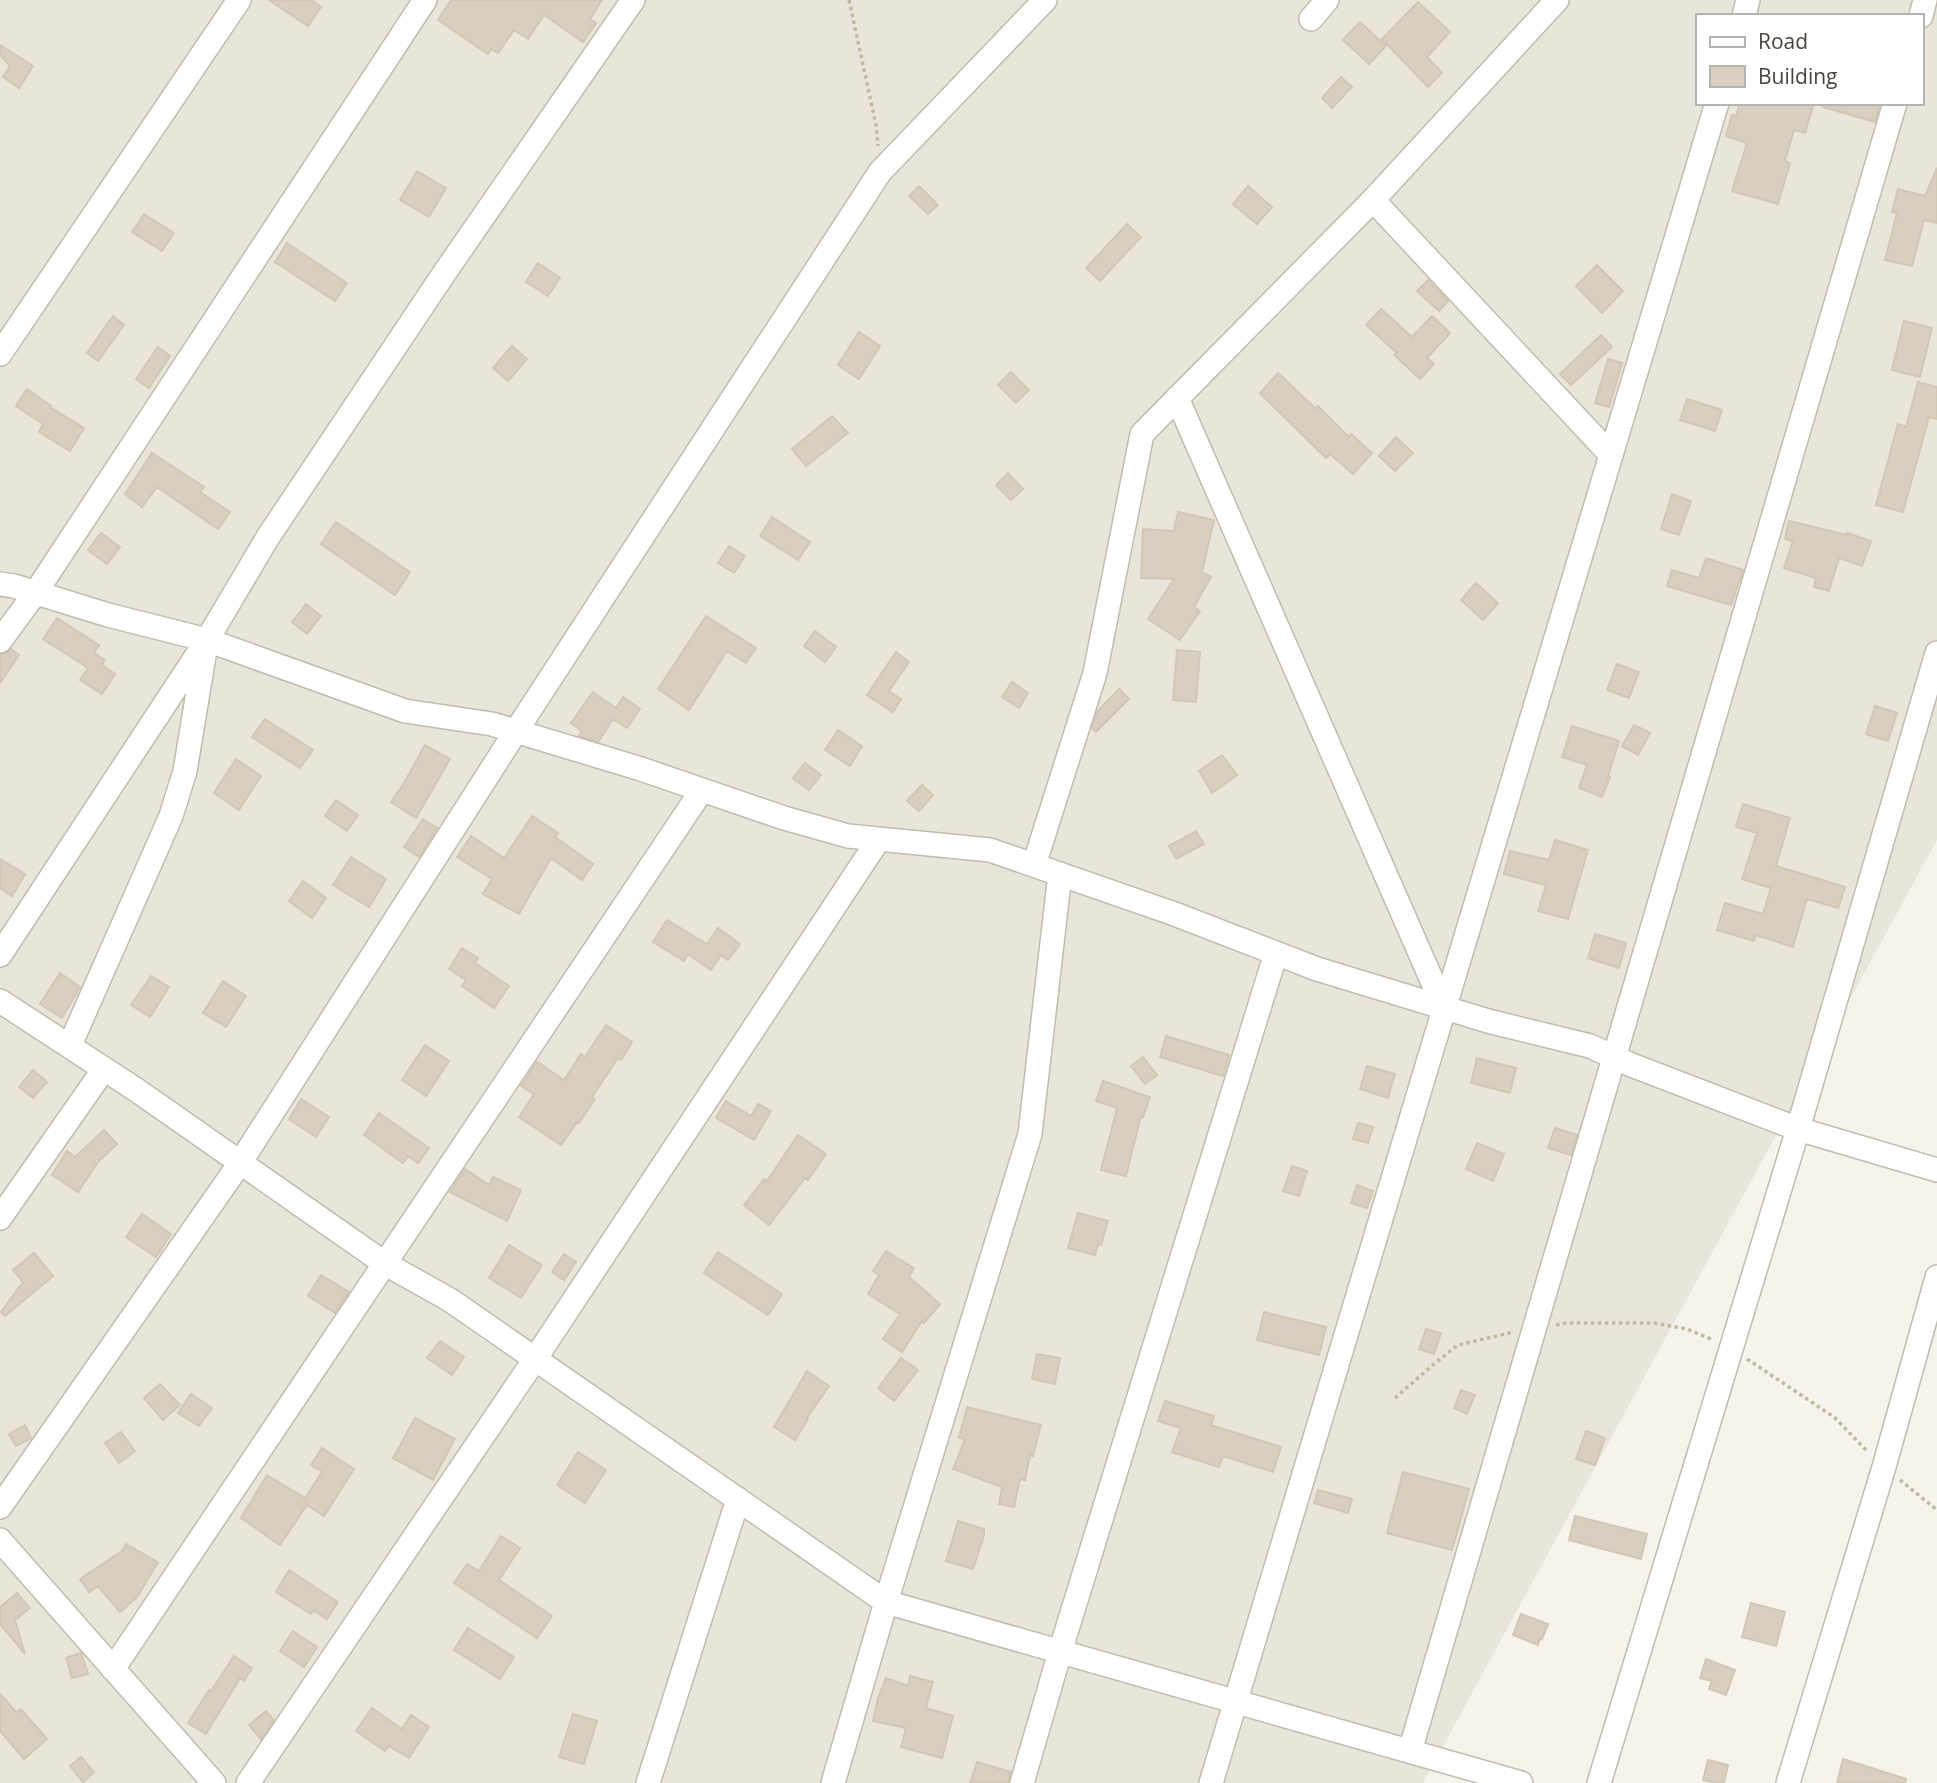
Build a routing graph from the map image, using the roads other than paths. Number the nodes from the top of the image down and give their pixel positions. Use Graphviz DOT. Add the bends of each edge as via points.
graph roads {
  1 [pos="239,0"];
  2 [pos="425,0"];
  3 [pos="633,0"];
  4 [pos="1045,0"];
  5 [pos="1327,0"];
  6 [pos="1557,0"];
  7 [pos="1311,19"];
  8 [pos="1716,105"];
  9 [pos="1894,105"];
  10 [pos="1373,200"];
  11 [pos="0,354"];
  12 [pos="1177,398"];
  13 [pos="1611,455"];
  14 [pos="0,584"];
  15 [pos="36,593"];
  16 [pos="207,640"];
  17 [pos="0,641"];
  18 [pos="1937,653"];
  19 [pos="516,731"];
  20 [pos="702,790"];
  21 [pos="878,839"];
  22 [pos="1034,866"];
  23 [pos="1060,874"];
  24 [pos="1276,953"];
  25 [pos="0,955"];
  26 [pos="0,1001"];
  27 [pos="1444,1008"];
  28 [pos="70,1045"];
  29 [pos="1614,1057"];
  30 [pos="104,1069"];
  31 [pos="1798,1129"];
  32 [pos="240,1163"];
  33 [pos="1937,1170"];
  34 [pos="0,1217"];
  35 [pos="384,1263"];
  36 [pos="1937,1277"];
  37 [pos="535,1359"];
  38 [pos="738,1499"];
  39 [pos="0,1507"];
  40 [pos="0,1540"];
  41 [pos="886,1602"];
  42 [pos="1060,1652"];
  43 [pos="113,1669"];
  44 [pos="1235,1702"];
  45 [pos="1410,1751"];
  46 [pos="214,1783"];
  47 [pos="248,1783"];
  48 [pos="648,1783"];
  49 [pos="833,1783"];
  50 [pos="1022,1783"];
  51 [pos="1210,1783"];
  52 [pos="1521,1783"];
  53 [pos="1599,1783"];
  54 [pos="1788,1783"];
  1 -- 11 [label="street"];
  2 -- 15 [label="street"];
  3 -- 16 [label="street" via="268,537"];
  4 -- 19 [label="street" via="880,172"];
  5 -- 7 [label="street"];
  6 -- 10 [label="street"];
  8 -- 13 [label="street"];
  9 -- 29 [label="street"];
  10 -- 12 [label="street"];
  10 -- 13 [label="street"];
  12 -- 22 [label="street" via="1142,434 1094,673"];
  12 -- 27 [label="street"];
  13 -- 27 [label="street"];
  14 -- 15 [label="street"];
  15 -- 16 [label="street"];
  15 -- 17 [label="street"];
  16 -- 19 [label="street" via="405,710"];
  16 -- 25 [label="street"];
  16 -- 28 [label="street" via="185,771 171,816"];
  18 -- 31 [label="street"];
  19 -- 20 [label="street"];
  19 -- 32 [label="street"];
  20 -- 21 [label="street" via="848,836"];
  20 -- 35 [label="street"];
  21 -- 22 [label="street" via="990,850"];
  21 -- 37 [label="street"];
  22 -- 23 [label="street"];
  23 -- 24 [label="street"];
  23 -- 41 [label="street" via="1030,1134"];
  24 -- 27 [label="street"];
  24 -- 42 [label="street"];
  26 -- 28 [label="street"];
  27 -- 29 [label="street" via="1590,1045"];
  27 -- 44 [label="street"];
  28 -- 30 [label="street"];
  29 -- 31 [label="street"];
  29 -- 45 [label="street"];
  30 -- 32 [label="street"];
  30 -- 34 [label="street"];
  31 -- 33 [label="street"];
  31 -- 53 [label="street"];
  32 -- 35 [label="street"];
  32 -- 39 [label="street"];
  35 -- 37 [label="street" via="450,1300"];
  35 -- 43 [label="street"];
  36 -- 54 [label="street"];
  37 -- 38 [label="street"];
  37 -- 47 [label="street"];
  38 -- 41 [label="street"];
  38 -- 48 [label="street"];
  40 -- 43 [label="street"];
  41 -- 42 [label="street"];
  41 -- 49 [label="street"];
  42 -- 44 [label="street"];
  42 -- 50 [label="street"];
  43 -- 46 [label="street"];
  44 -- 45 [label="street"];
  44 -- 51 [label="street"];
  45 -- 52 [label="street"];
}
